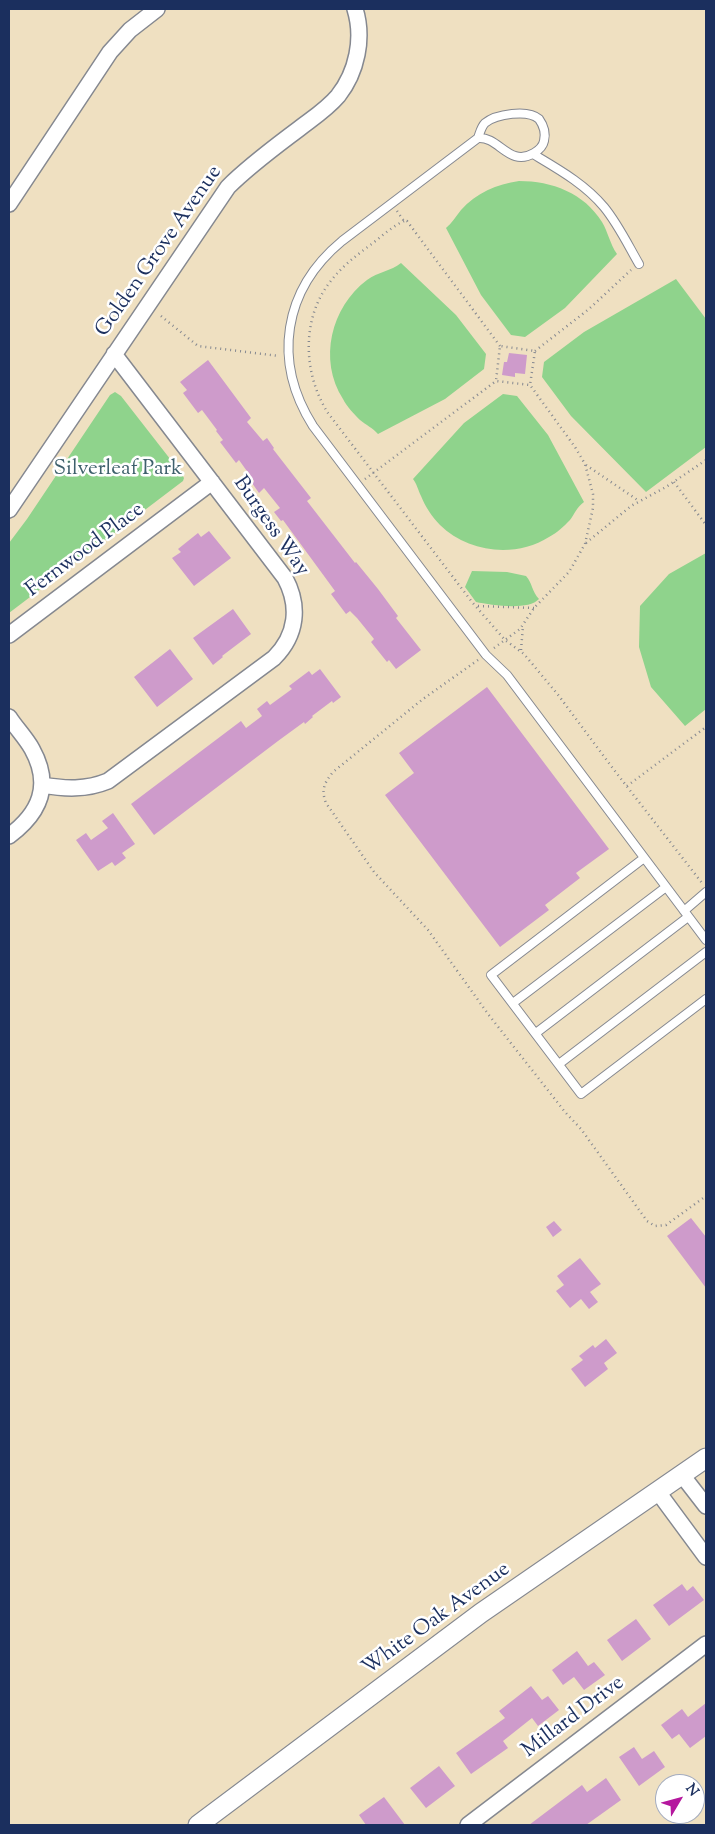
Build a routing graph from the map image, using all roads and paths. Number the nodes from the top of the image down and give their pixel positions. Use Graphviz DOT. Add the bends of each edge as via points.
graph roads {
  1 [pos="157,9"];
  2 [pos="354,9"];
  3 [pos="478,138"];
  4 [pos="533,154"];
  5 [pos="9,204"];
  6 [pos="639,264"];
  7 [pos="161,316"];
  8 [pos="500,346"];
  9 [pos="535,351"];
  10 [pos="114,354"];
  11 [pos="289,357"];
  12 [pos="496,381"];
  13 [pos="530,386"];
  14 [pos="706,460"];
  15 [pos="585,464"];
  16 [pos="373,472"];
  17 [pos="212,482"];
  18 [pos="674,482"];
  19 [pos="357,485"];
  20 [pos="639,501"];
  21 [pos="9,510"];
  22 [pos="706,525"];
  23 [pos="585,544"];
  24 [pos="476,606"];
  25 [pos="534,608"];
  26 [pos="523,624"];
  27 [pos="9,635"];
  28 [pos="505,640"];
  29 [pos="521,651"];
  30 [pos="486,655"];
  31 [pos="9,717"];
  32 [pos="706,727"];
  33 [pos="42,785"];
  34 [pos="627,786"];
  35 [pos="9,836"];
  36 [pos="644,858"];
  37 [pos="666,887"];
  38 [pos="706,891"];
  39 [pos="686,914"];
  40 [pos="706,940"];
  41 [pos="706,952"];
  42 [pos="706,999"];
  43 [pos="513,1003"];
  44 [pos="536,1033"];
  45 [pos="559,1064"];
  46 [pos="706,1196"];
  47 [pos="706,1458"];
  48 [pos="682,1475"];
  49 [pos="658,1492"];
  50 [pos="706,1506"];
  51 [pos="706,1557"];
  52 [pos="706,1644"];
  53 [pos="198,1825"];
  54 [pos="468,1825"];
  1 -- 5 [label="street" via="130,30 110,52"];
  2 -- 10 [label="street, Golden Grove Avenue" via="359,29 357,52 345,87 324,110 228,187"];
  3 -- 4 [label="lane" via="490,140 514,156"];
  3 -- 4 [label="lane" via="490,120 532,114 539,119 545,134 541,147"];
  3 -- 11 [label="lane" via="323,258 296,303"];
  4 -- 6 [label="lane" via="574,180 598,201"];
  6 -- 9 [label="path"];
  7 -- 11 [label="path" via="198,346"];
  8 -- 9 [label="path"];
  8 -- 12 [label="path"];
  8 -- 16 [label="path" via="404,220 341,269 324,290 313,316 309,334 310,364 322,404"];
  9 -- 13 [label="path"];
  10 -- 17 [label="street, Burgess Way"];
  10 -- 21 [label="street, Golden Grove Avenue"];
  11 -- 19 [label="lane" via="294,386 307,417"];
  12 -- 13 [label="path"];
  12 -- 16 [label="path"];
  13 -- 15 [label="path"];
  14 -- 18 [label="path"];
  15 -- 20 [label="path"];
  15 -- 23 [label="path" via="593,501"];
  16 -- 19 [label="path"];
  16 -- 24 [label="path"];
  17 -- 27 [label="street, Fernwood Place"];
  17 -- 33 [label="street, Burgess Way" via="290,586 296,610 287,641 274,658 108,781 84,788"];
  18 -- 20 [label="path"];
  18 -- 22 [label="path"];
  19 -- 30 [label="lane"];
  20 -- 23 [label="path"];
  23 -- 25 [label="path" via="566,576"];
  24 -- 25 [label="path"];
  24 -- 28 [label="path"];
  25 -- 26 [label="path"];
  26 -- 28 [label="path"];
  26 -- 29 [label="path"];
  28 -- 29 [label="path"];
  28 -- 30 [label="path"];
  29 -- 34 [label="path"];
  30 -- 36 [label="lane" via="506,675"];
  30 -- 46 [label="path" via="423,699 344,762 325,782 324,798 374,872 428,930 488,1014 581,1129 647,1220 655,1226 666,1226"];
  31 -- 33 [label="street" via="34,752"];
  32 -- 34 [label="path"];
  33 -- 35 [label="street" via="31,816"];
  34 -- 38 [label="path"];
  36 -- 37 [label="lane"];
  36 -- 43 [label="lane" via="491,975"];
  37 -- 39 [label="lane"];
  37 -- 43 [label="lane"];
  38 -- 39 [label="lane"];
  39 -- 40 [label="lane"];
  39 -- 44 [label="lane"];
  41 -- 45 [label="lane"];
  42 -- 45 [label="lane" via="582,1094"];
  43 -- 44 [label="lane"];
  44 -- 45 [label="lane"];
  47 -- 48 [label="street, White Oak Avenue"];
  48 -- 49 [label="street, White Oak Avenue"];
  48 -- 50 [label="street"];
  49 -- 51 [label="street"];
  49 -- 53 [label="street, White Oak Avenue" via="481,1613"];
  52 -- 54 [label="street, Millard Drive"];
}
